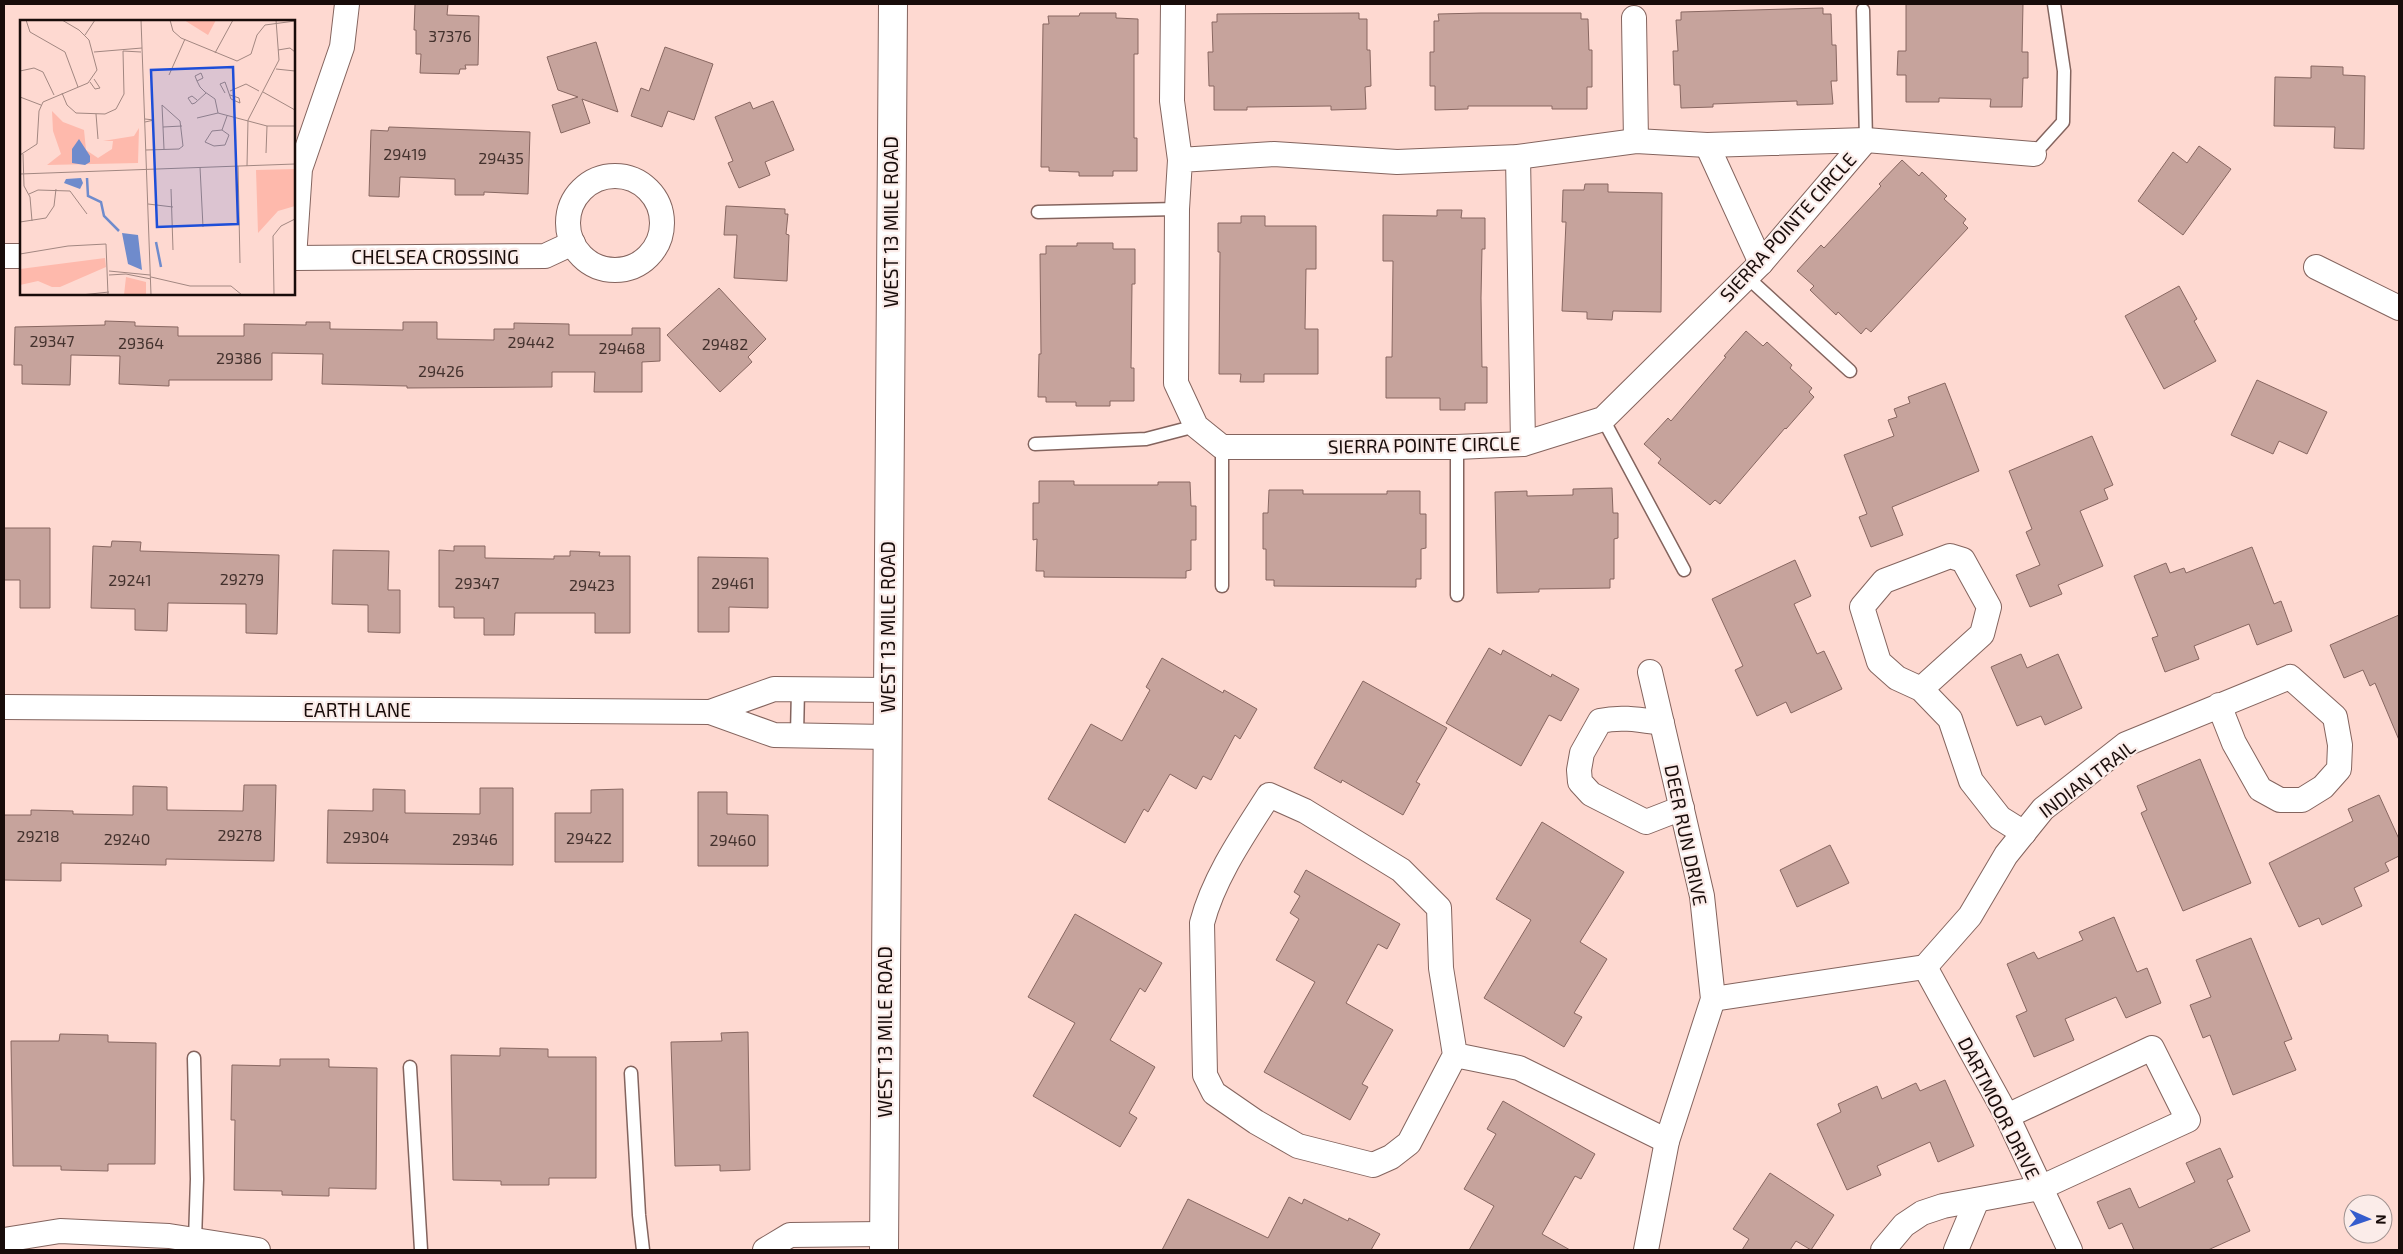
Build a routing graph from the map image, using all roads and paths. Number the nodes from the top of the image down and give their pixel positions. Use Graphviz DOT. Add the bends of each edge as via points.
graph roads {
  1 [pos="347,4"];
  2 [pos="893,4"];
  3 [pos="1173,4"];
  4 [pos="2054,4"];
  5 [pos="1634,8"];
  6 [pos="1863,10"];
  7 [pos="1866,140"];
  8 [pos="1636,141"];
  9 [pos="1707,145"];
  10 [pos="2034,154"];
  11 [pos="1518,156"];
  12 [pos="1180,160"];
  13 [pos="1177,209"];
  14 [pos="1038,212"];
  15 [pos="295,243"];
  16 [pos="573,243"];
  17 [pos="4,256"];
  18 [pos="20,256"];
  19 [pos="295,258"];
  20 [pos="2316,267"];
  21 [pos="1754,270"];
  22 [pos="2399,308"];
  23 [pos="1850,371"];
  24 [pos="1603,419"];
  25 [pos="1196,426"];
  26 [pos="1035,444"];
  27 [pos="1523,444"];
  28 [pos="1457,447"];
  29 [pos="1222,448"];
  30 [pos="1684,570"];
  31 [pos="1222,586"];
  32 [pos="1457,595"];
  33 [pos="1650,672"];
  34 [pos="798,689"];
  35 [pos="1921,689"];
  36 [pos="888,690"];
  37 [pos="2219,705"];
  38 [pos="4,707"];
  39 [pos="710,712"];
  40 [pos="1662,723"];
  41 [pos="797,735"];
  42 [pos="887,737"];
  43 [pos="1682,808"];
  44 [pos="2024,833"];
  45 [pos="1925,967"];
  46 [pos="1712,999"];
  47 [pos="1455,1055"];
  48 [pos="194,1058"];
  49 [pos="410,1067"];
  50 [pos="631,1073"];
  51 [pos="2007,1116"];
  52 [pos="1667,1141"];
  53 [pos="2040,1188"];
  54 [pos="1977,1200"];
  55 [pos="4,1240"];
  56 [pos="195,1240"];
  57 [pos="884,1242"];
  58 [pos="223,1248"];
  59 [pos="258,1250"];
  60 [pos="421,1250"];
  61 [pos="643,1250"];
  62 [pos="765,1250"];
  63 [pos="1646,1250"];
  64 [pos="1883,1250"];
  65 [pos="1956,1250"];
  66 [pos="2070,1250"];
  1 -- 15 [label="street" via="342,47 300,169"];
  2 -- 36 [label="street, WEST 13 MILE ROAD"];
  3 -- 12 [label="street" via="1172,101"];
  4 -- 10 [label="lane" via="2064,71 2062,122"];
  5 -- 8 [label="street"];
  6 -- 7 [label="lane"];
  7 -- 9 [label="street, SIERRA POINTE CIRCLE"];
  7 -- 10 [label="street, SIERRA POINTE CIRCLE"];
  7 -- 21 [label="street, SIERRA POINTE CIRCLE"];
  8 -- 9 [label="street, SIERRA POINTE CIRCLE"];
  8 -- 11 [label="street, SIERRA POINTE CIRCLE"];
  9 -- 21 [label="street"];
  11 -- 12 [label="street, SIERRA POINTE CIRCLE" via="1397,162 1274,154"];
  11 -- 27 [label="street"];
  12 -- 13 [label="street"];
  13 -- 14 [label="lane"];
  13 -- 25 [label="street" via="1176,383"];
  16 -- 19 [label="street, CHELSEA CROSSING" via="545,256"];
  17 -- 18 [label="street"];
  20 -- 22 [label="street"];
  21 -- 23 [label="lane"];
  21 -- 24 [label="street, SIERRA POINTE CIRCLE"];
  24 -- 27 [label="street, SIERRA POINTE CIRCLE"];
  24 -- 30 [label="lane"];
  25 -- 26 [label="lane" via="1146,439"];
  25 -- 29 [label="street"];
  27 -- 28 [label="street, SIERRA POINTE CIRCLE"];
  28 -- 29 [label="street, SIERRA POINTE CIRCLE"];
  28 -- 32 [label="lane"];
  29 -- 31 [label="lane"];
  33 -- 40 [label="street, DEER RUN DRIVE"];
  34 -- 36 [label="street, EARTH LANE"];
  34 -- 39 [label="street, EARTH LANE" via="774,689"];
  34 -- 41 [label="lane"];
  35 -- 35 [label="street" via="1897,678 1879,662 1862,607 1884,581 1950,556 1963,560 1989,607 1982,634"];
  35 -- 44 [label="street" via="1950,719 1971,782 2000,818"];
  36 -- 42 [label="street, WEST 13 MILE ROAD"];
  37 -- 37 [label="street, INDIAN TRAIL" via="2290,677 2335,717 2340,745 2339,769 2323,787 2302,800 2280,800 2260,790 2234,743"];
  37 -- 44 [label="street, INDIAN TRAIL" via="2126,744 2043,809"];
  38 -- 39 [label="street, EARTH LANE"];
  39 -- 41 [label="street, EARTH LANE" via="774,735"];
  40 -- 43 [label="street, DEER RUN DRIVE"];
  40 -- 43 [label="street" via="1612,718 1600,721 1582,753 1580,782 1592,794 1646,822"];
  41 -- 42 [label="street, EARTH LANE"];
  42 -- 57 [label="street, WEST 13 MILE ROAD"];
  43 -- 46 [label="street, DEER RUN DRIVE" via="1702,896"];
  44 -- 45 [label="street, INDIAN TRAIL" via="2006,855 1970,916"];
  45 -- 46 [label="street"];
  45 -- 51 [label="street, DARTMOOR DRIVE"];
  46 -- 52 [label="street, DEER RUN DRIVE"];
  47 -- 47 [label="street" via="1409,1143 1391,1157 1373,1165 1298,1146 1214,1093 1204,1075 1202,923 1235,850 1269,795 1305,811 1401,870 1439,908 1441,968"];
  47 -- 52 [label="street" via="1519,1068"];
  48 -- 56 [label="lane"];
  49 -- 60 [label="lane"];
  50 -- 61 [label="lane"];
  51 -- 53 [label="street, DARTMOOR DRIVE"];
  51 -- 53 [label="street" via="2152,1048 2188,1120"];
  52 -- 63 [label="street, DEER RUN DRIVE"];
  53 -- 54 [label="street"];
  53 -- 66 [label="street, DARTMOOR DRIVE"];
  54 -- 64 [label="street" via="1922,1213 1904,1225"];
  54 -- 65 [label="street"];
  55 -- 56 [label="street" via="60,1231"];
  56 -- 58 [label="street"];
  57 -- 62 [label="street" via="790,1235"];
  58 -- 59 [label="street"];
}
